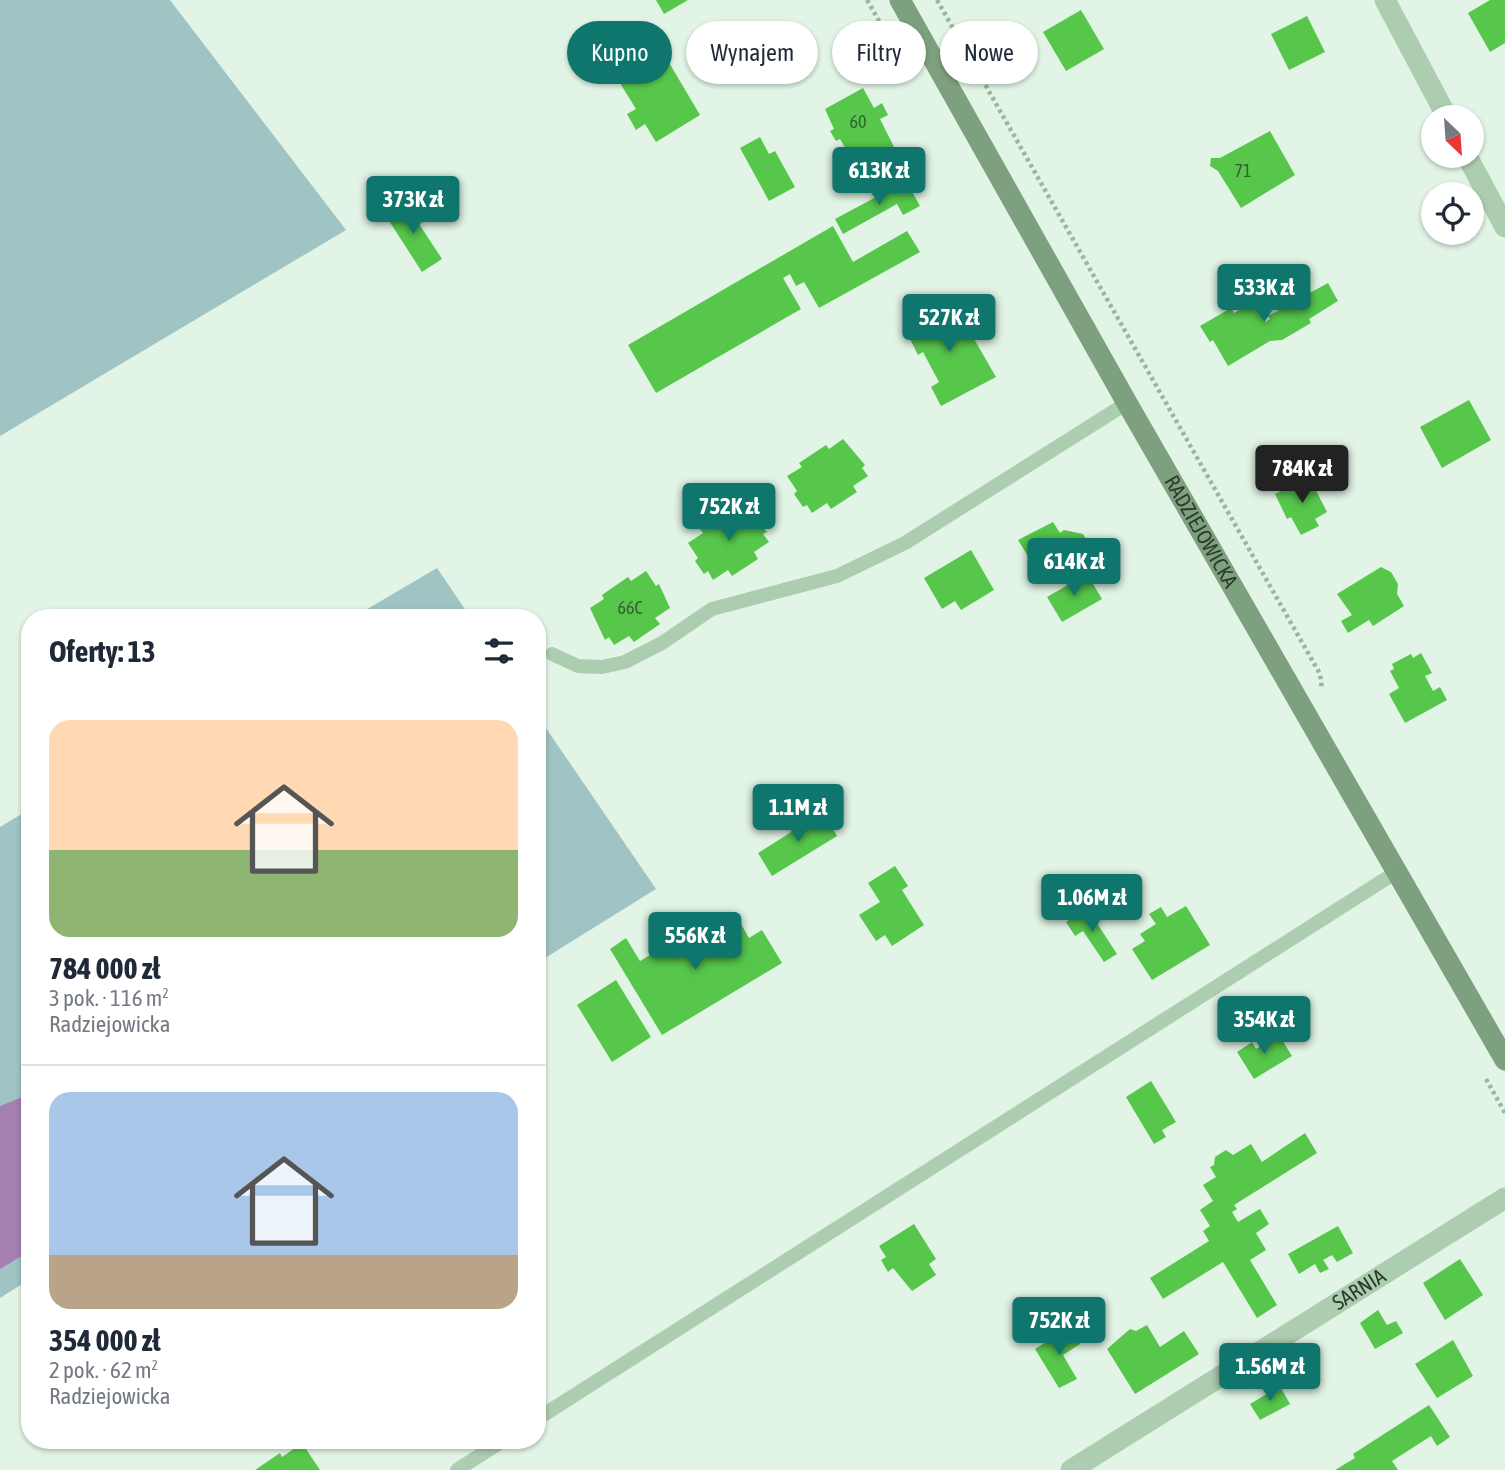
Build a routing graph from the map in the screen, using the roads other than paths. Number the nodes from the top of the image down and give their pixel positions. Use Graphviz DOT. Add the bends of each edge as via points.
graph roads {
  1 [pos="900,0"];
  2 [pos="1385,0"];
  3 [pos="1441,105"];
  4 [pos="1473,168"];
  5 [pos="1505,227"];
  6 [pos="1127,403"];
  7 [pos="552,654"];
  8 [pos="1398,872"];
  9 [pos="1505,1060"];
  10 [pos="1505,1198"];
  11 [pos="546,1413"];
  12 [pos="490,1449"];
  13 [pos="457,1470"];
  14 [pos="1071,1470"];
  1 -- 6 [label="main road, RADZIEJOWICKA"];
  2 -- 3 [label="street"];
  4 -- 5 [label="street"];
  6 -- 7 [label="lane" via="905,543 837,576 712,608 625,662 578,666"];
  6 -- 8 [label="main road, RADZIEJOWICKA"];
  8 -- 9 [label="main road, RADZIEJOWICKA"];
  8 -- 11 [label="lane"];
  10 -- 14 [label="street, SARNIA"];
  12 -- 13 [label="lane"];
}
